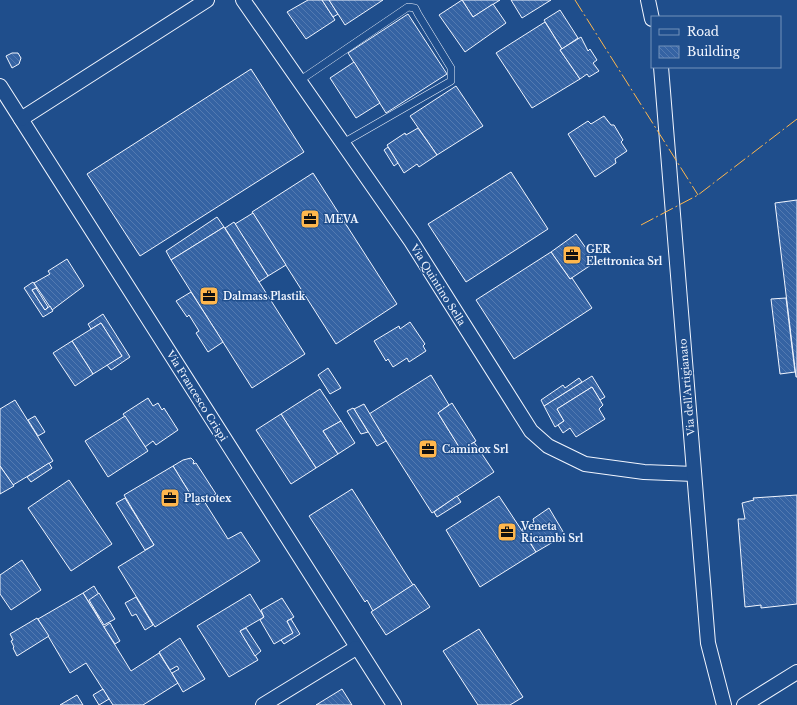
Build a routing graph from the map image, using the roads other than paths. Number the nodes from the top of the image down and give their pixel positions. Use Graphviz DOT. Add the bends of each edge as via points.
graph roads {
  1 [pos="207,0"];
  2 [pos="243,0"];
  3 [pos="648,0"];
  4 [pos="651,16"];
  5 [pos="661,68"];
  6 [pos="299,81"];
  7 [pos="0,86"];
  8 [pos="21,119"];
  9 [pos="343,144"];
  10 [pos="694,474"];
  11 [pos="356,648"];
  12 [pos="797,672"];
  13 [pos="263,705"];
  14 [pos="394,705"];
  15 [pos="724,705"];
  16 [pos="744,705"];
  1 -- 8 [label="street"];
  2 -- 6 [label="street, Via Quintino Sella"];
  3 -- 4 [label="street"];
  5 -- 10 [label="street, Via dell'Artigianato"];
  6 -- 9 [label="street, Via Quintino Sella"];
  6 -- 9 [label="lane" via="408,7 415,8 451,68 451,81"];
  7 -- 8 [label="street, Via Francesco Crispi"];
  8 -- 11 [label="street, Via Francesco Crispi"];
  9 -- 10 [label="street, Via Quintino Sella" via="411,241 531,431 548,446 585,464 644,472"];
  10 -- 15 [label="street, Via dell'Artigianato" via="708,642"];
  11 -- 13 [label="street"];
  11 -- 14 [label="street, Via Francesco Crispi"];
  12 -- 16 [label="street"];
}
